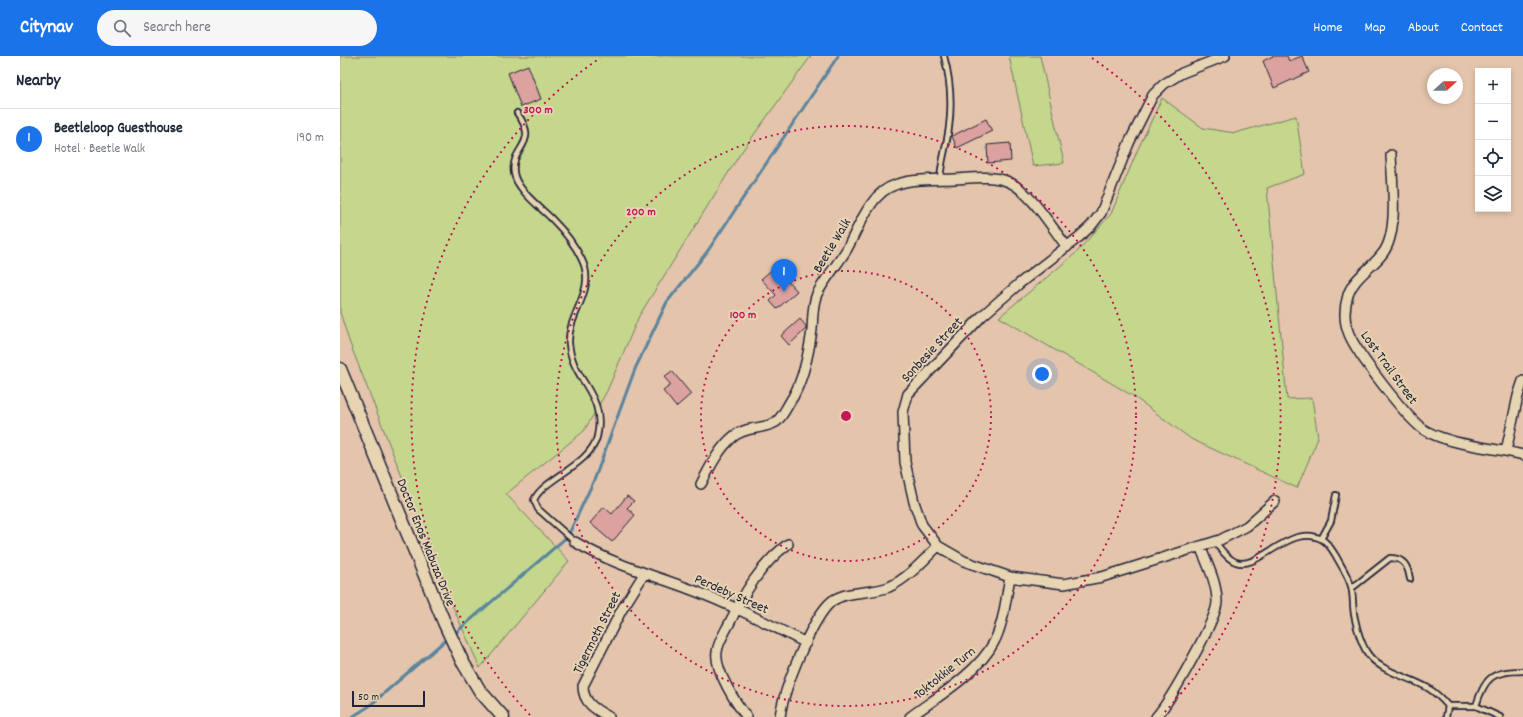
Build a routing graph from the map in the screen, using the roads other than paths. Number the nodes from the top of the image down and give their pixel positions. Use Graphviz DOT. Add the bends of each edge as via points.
graph roads {
  1 [pos="944,56"];
  2 [pos="1225,56"];
  3 [pos="518,113"];
  4 [pos="1391,155"];
  5 [pos="940,180"];
  6 [pos="1067,247"];
  7 [pos="340,369"];
  8 [pos="1523,381"];
  9 [pos="345,393"];
  10 [pos="1506,451"];
  11 [pos="1523,455"];
  12 [pos="701,484"];
  13 [pos="1336,495"];
  14 [pos="1275,501"];
  15 [pos="1321,539"];
  16 [pos="1214,541"];
  17 [pos="575,542"];
  18 [pos="788,544"];
  19 [pos="938,546"];
  20 [pos="1200,546"];
  21 [pos="644,574"];
  22 [pos="1010,576"];
  23 [pos="1410,579"];
  24 [pos="1352,588"];
  25 [pos="737,608"];
  26 [pos="806,643"];
  27 [pos="1523,671"];
  28 [pos="1448,706"];
  29 [pos="1476,706"];
  30 [pos="503,717"];
  31 [pos="609,717"];
  32 [pos="747,717"];
  33 [pos="780,717"];
  34 [pos="910,717"];
  35 [pos="1156,717"];
  36 [pos="1446,717"];
  37 [pos="1500,717"];
  1 -- 5 [label="lane" via="948,74 950,116"];
  2 -- 6 [label="street, Sonbesie Street" via="1182,73 1164,84 1153,95 1129,143 1101,213 1091,226"];
  3 -- 17 [label="lane" via="527,131 525,142 515,160 514,173 517,182 573,244 587,276 569,343 572,358 598,408 600,418 596,439 587,453 537,494 534,500 538,509"];
  4 -- 10 [label="street, Lost Trail Street" via="1393,228 1382,254 1356,281 1348,294 1344,311 1349,334 1409,418 1424,430 1440,438"];
  5 -- 6 [label="street, Beetle Walk" via="993,178 1009,182 1029,198"];
  5 -- 12 [label="street, Beetle Walk" via="911,181 896,185 878,196 817,294 813,305 806,364 784,411 777,421 767,426 744,430 734,436 711,464"];
  6 -- 19 [label="street, Sonbesie Street" via="982,316 908,394 903,412 905,462 922,525"];
  7 -- 9 [label="main road, Doctor Enos Mabuza Drive"];
  8 -- 10 [label="street"];
  9 -- 30 [label="main road, Doctor Enos Mabuza Drive" via="462,661 480,691"];
  10 -- 11 [label="street, Lost Trail Street"];
  13 -- 15 [label="lane" via="1331,521"];
  14 -- 16 [label="street, Sonbesie Street" via="1247,526"];
  15 -- 16 [label="lane" via="1311,536 1289,540 1278,544 1260,558 1242,564 1234,562"];
  15 -- 24 [label="lane" via="1330,547 1348,576"];
  16 -- 20 [label="street, Sonbesie Street"];
  17 -- 21 [label="street, Perdeby Street"];
  18 -- 25 [label="street" via="762,569"];
  19 -- 22 [label="street, Sonbesie Street" via="964,561"];
  19 -- 26 [label="street" via="921,564 888,587 833,601 821,614"];
  20 -- 22 [label="street, Sonbesie Street" via="1078,582 1048,583"];
  20 -- 35 [label="street" via="1215,585 1217,603 1213,620"];
  21 -- 25 [label="street, Perdeby Street"];
  21 -- 31 [label="street, Tigermoth Street" via="621,611 584,686 583,693 588,702 596,711"];
  22 -- 34 [label="street, Toktokkie Turn" via="999,629 988,653 973,669"];
  23 -- 24 [label="lane" via="1404,562 1398,558 1390,558"];
  24 -- 28 [label="lane" via="1355,619 1366,651 1375,662 1427,688"];
  25 -- 26 [label="street, Perdeby Street"];
  25 -- 32 [label="street" via="717,652 718,663"];
  26 -- 33 [label="street" via="787,687"];
  27 -- 29 [label="lane" via="1498,673 1489,678"];
  28 -- 29 [label="lane"];
  28 -- 36 [label="lane"];
  29 -- 37 [label="lane"];
}
